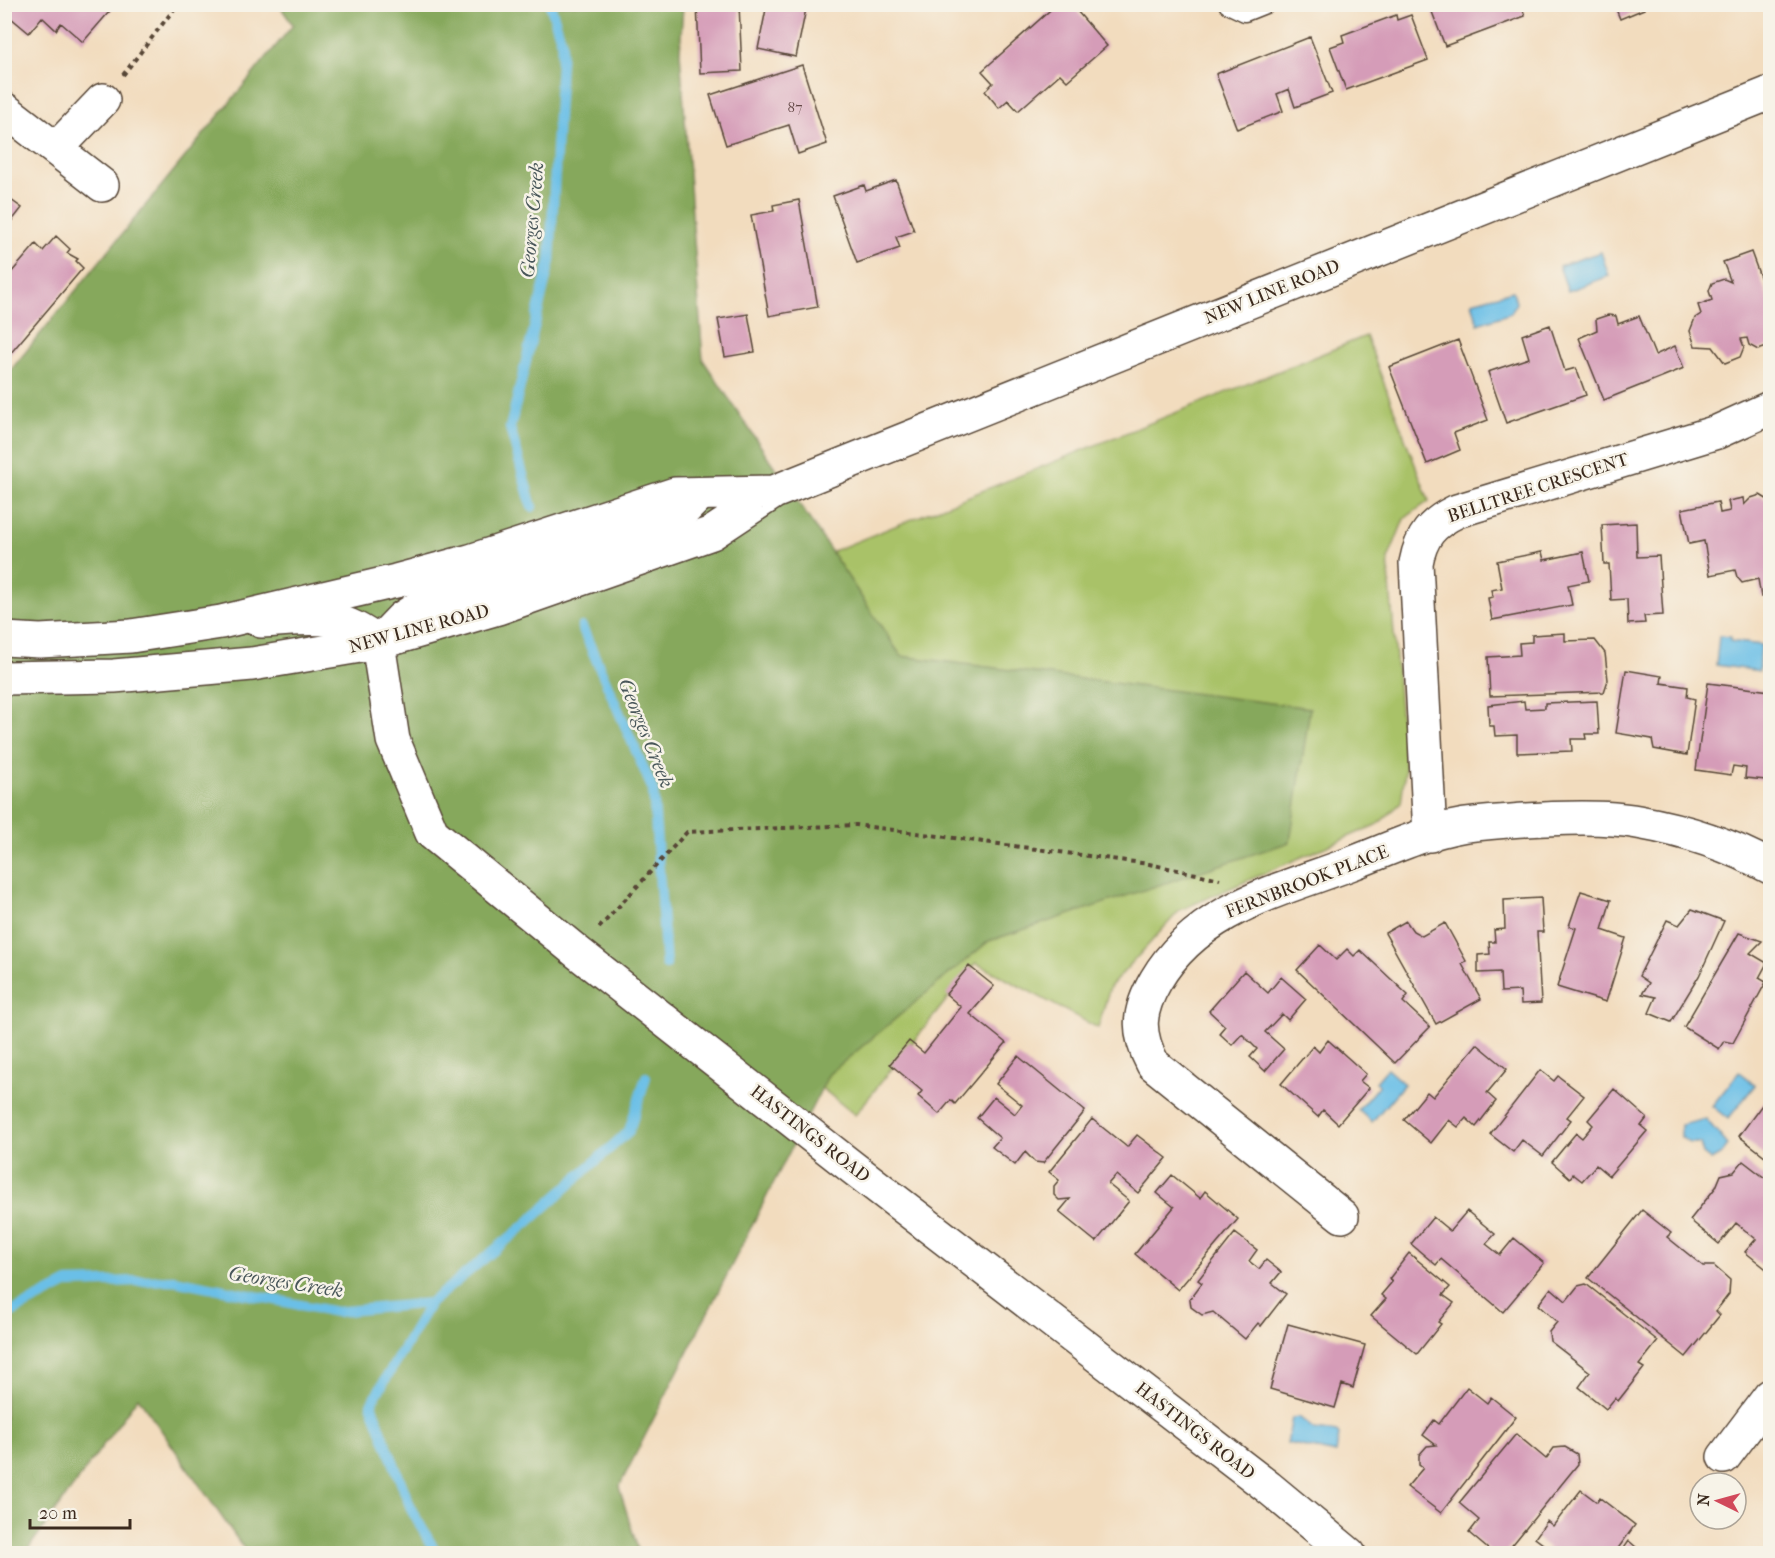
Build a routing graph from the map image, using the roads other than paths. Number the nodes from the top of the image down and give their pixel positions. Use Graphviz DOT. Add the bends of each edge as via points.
graph roads {
  1 [pos="1228,4"];
  2 [pos="1265,4"];
  3 [pos="1770,93"];
  4 [pos="103,100"];
  5 [pos="4,109"];
  6 [pos="56,148"];
  7 [pos="102,184"];
  8 [pos="1770,408"];
  9 [pos="774,492"];
  10 [pos="699,495"];
  11 [pos="221,622"];
  12 [pos="4,639"];
  13 [pos="378,643"];
  14 [pos="4,678"];
  15 [pos="1430,835"];
  16 [pos="1770,867"];
  17 [pos="1342,1216"];
  18 [pos="1770,1396"];
  19 [pos="1724,1457"];
  20 [pos="1349,1554"];
  1 -- 2 [label="lane" via="1245,12"];
  3 -- 9 [label="main road, NEW LINE ROAD"];
  4 -- 6 [label="main road"];
  5 -- 6 [label="main road"];
  6 -- 7 [label="main road"];
  8 -- 15 [label="main road, BELLTREE CRESCENT" via="1716,432 1457,512 1440,519 1428,530 1419,545 1416,563"];
  9 -- 10 [label="main road, NEW LINE ROAD"];
  9 -- 13 [label="main road, NEW LINE ROAD" via="712,533 498,608"];
  10 -- 11 [label="main road, NEW LINE ROAD" via="675,494 470,561"];
  10 -- 13 [label="main road" via="682,512 433,598 402,618"];
  11 -- 12 [label="main road, NEW LINE ROAD" via="131,636"];
  11 -- 13 [label="main road" via="324,618 360,629"];
  13 -- 14 [label="main road, NEW LINE ROAD" via="252,664 114,676"];
  13 -- 20 [label="main road, HASTINGS ROAD" via="393,740 432,833 577,952 1268,1487"];
  15 -- 16 [label="main road, FERNBROOK PLACE" via="1473,824 1580,819 1636,822 1703,838"];
  15 -- 17 [label="main road, FERNBROOK PLACE" via="1224,913 1191,935 1165,965 1148,995 1140,1023 1142,1044 1153,1064"];
  18 -- 19 [label="main road"];
}
